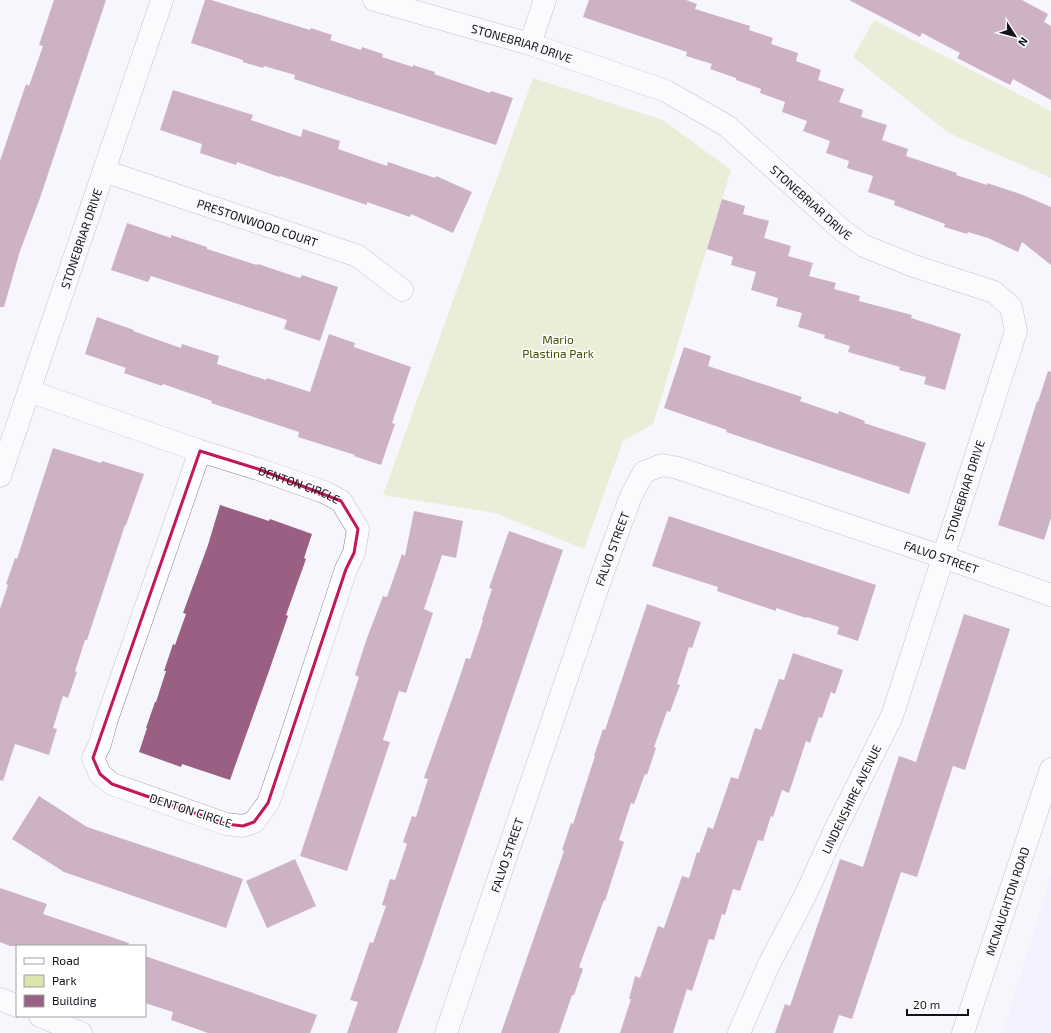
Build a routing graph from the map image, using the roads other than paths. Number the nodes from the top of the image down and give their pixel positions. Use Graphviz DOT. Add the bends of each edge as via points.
graph roads {
  1 [pos="162,0"];
  2 [pos="374,0"];
  3 [pos="545,0"];
  4 [pos="530,44"];
  5 [pos="104,171"];
  6 [pos="402,290"];
  7 [pos="29,391"];
  8 [pos="200,451"];
  9 [pos="0,476"];
  10 [pos="943,557"];
  11 [pos="1051,595"];
  12 [pos="1051,769"];
  13 [pos="0,999"];
  14 [pos="16,1006"];
  15 [pos="42,1017"];
  16 [pos="81,1033"];
  17 [pos="446,1033"];
  18 [pos="739,1033"];
  19 [pos="963,1033"];
  1 -- 5 [label="street, STONEBRIAR DRIVE"];
  2 -- 4 [label="street, STONEBRIAR DRIVE"];
  3 -- 4 [label="street"];
  4 -- 10 [label="street, STONEBRIAR DRIVE" via="666,90 727,126 843,231 864,246 914,266 994,292 1011,307 1016,331"];
  5 -- 6 [label="street, PRESTONWOOD COURT" via="358,256"];
  5 -- 7 [label="street, STONEBRIAR DRIVE"];
  7 -- 8 [label="street, DENTON CIRCLE"];
  7 -- 9 [label="street, STONEBRIAR DRIVE"];
  8 -- 8 [label="street, DENTON CIRCLE" via="100,744 93,758 100,774 112,784 226,824 243,826 254,822 268,803 346,569 354,553 358,529 340,501 324,492"];
  10 -- 11 [label="street, FALVO STREET"];
  10 -- 17 [label="street, FALVO STREET" via="678,468 662,465 644,472 631,496 602,576"];
  10 -- 18 [label="street, LINDENSHIRE AVENUE" via="892,716 805,896 769,964"];
  12 -- 19 [label="street, MCNAUGHTON ROAD"];
  13 -- 14 [label="street"];
  15 -- 16 [label="street"];
}
